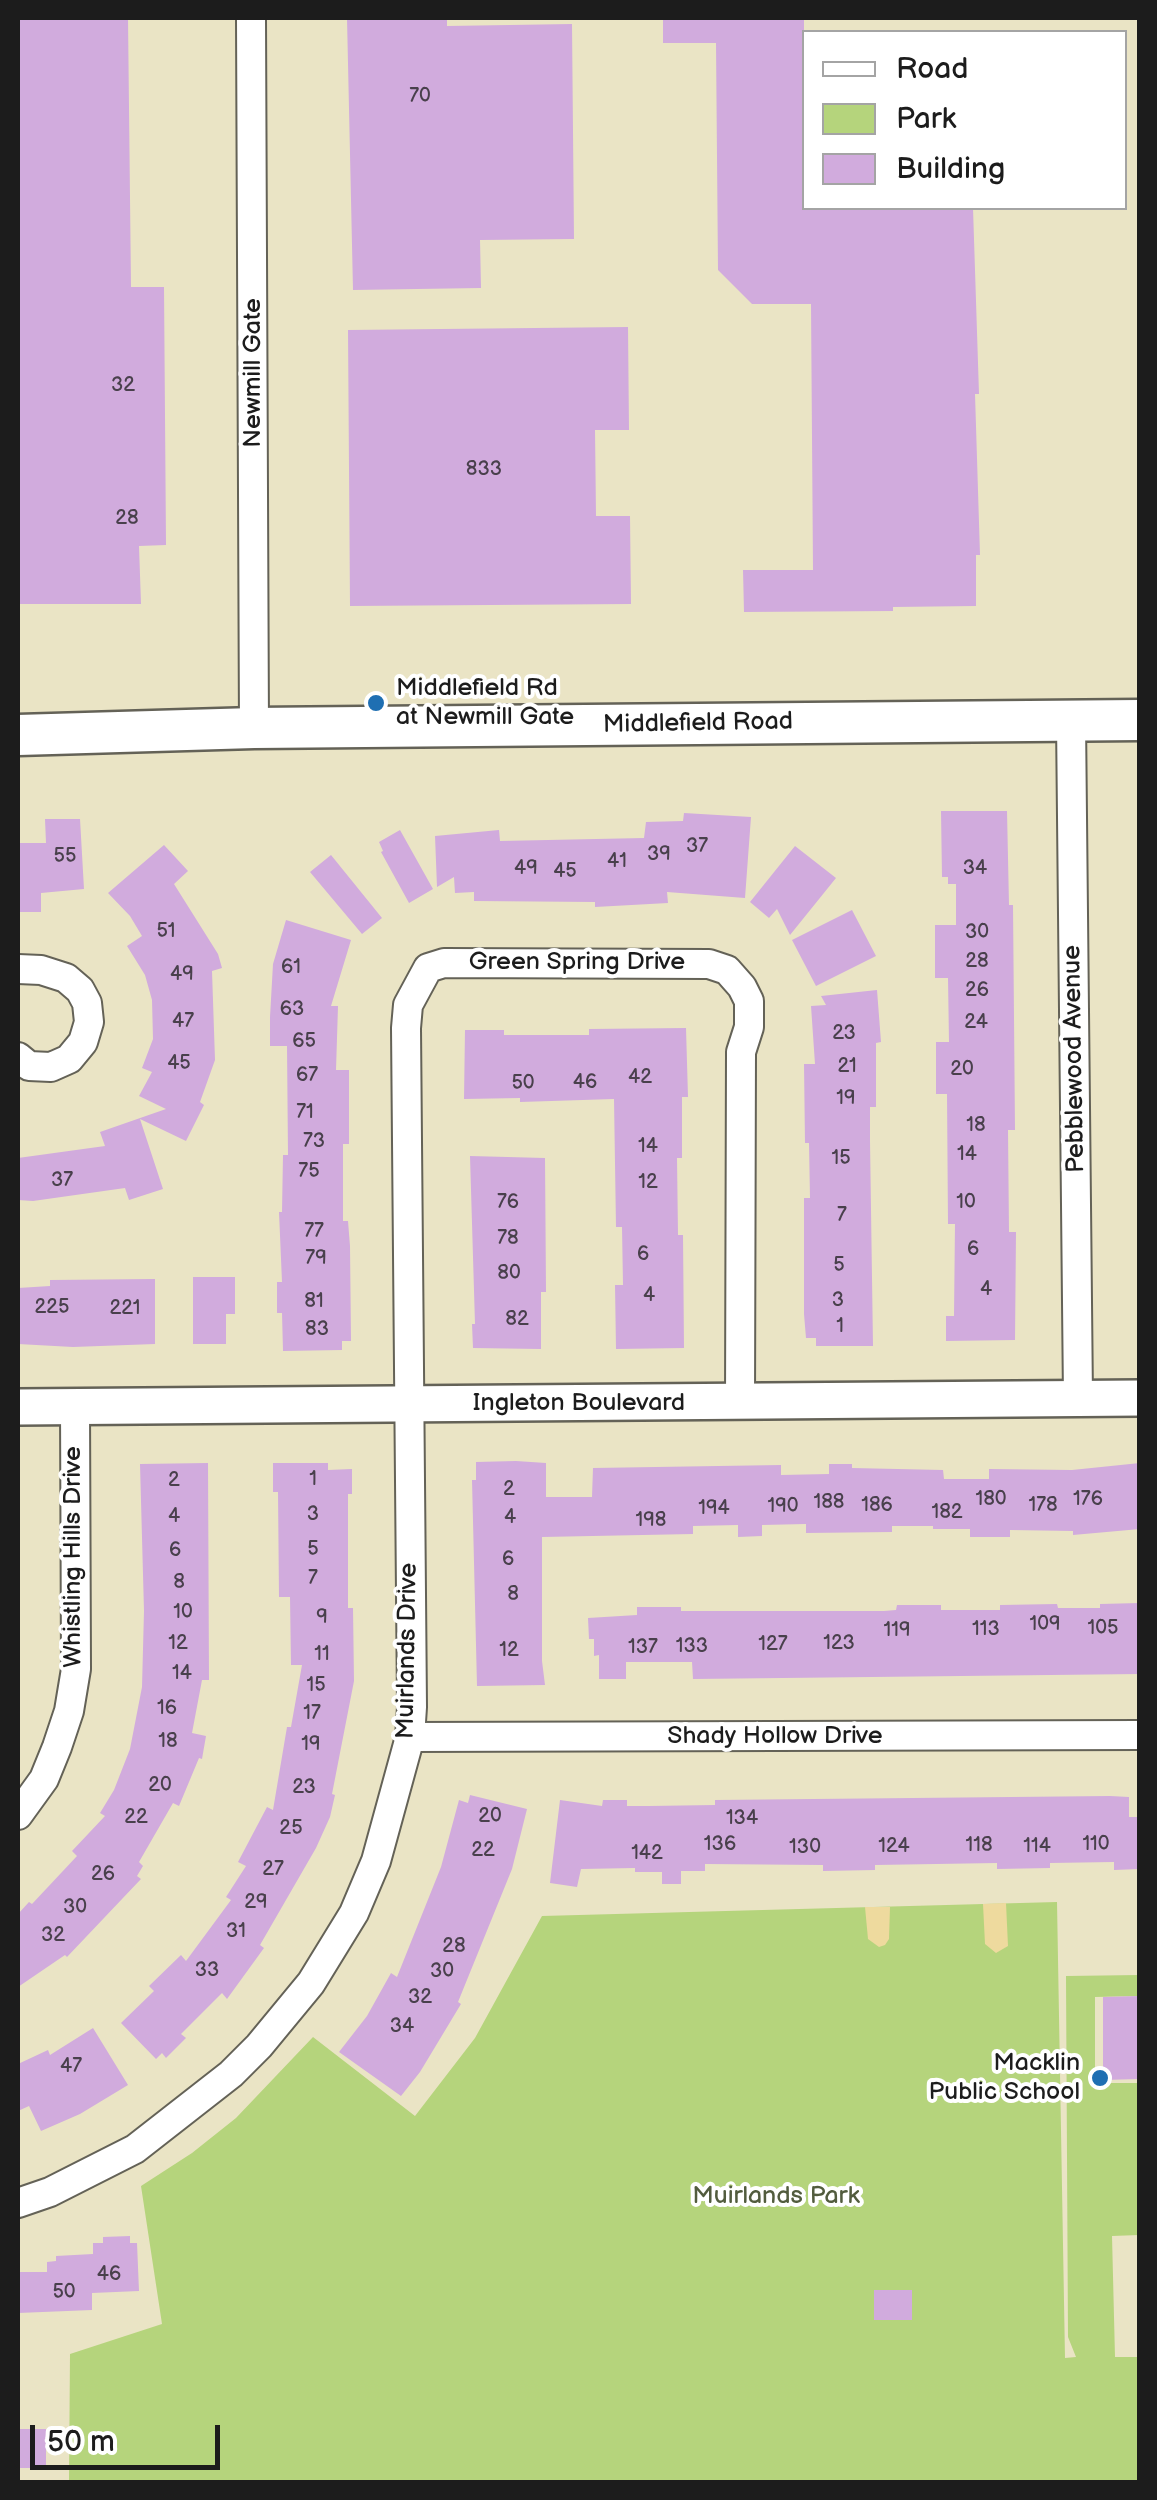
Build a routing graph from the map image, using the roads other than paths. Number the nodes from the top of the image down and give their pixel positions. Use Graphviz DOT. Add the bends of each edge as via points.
graph roads {
  1 [pos="251,18"];
  2 [pos="1071,720"];
  3 [pos="1140,720"];
  4 [pos="254,728"];
  5 [pos="18,735"];
  6 [pos="18,970"];
  7 [pos="18,1057"];
  8 [pos="1078,1398"];
  9 [pos="1140,1398"];
  10 [pos="740,1403"];
  11 [pos="409,1405"];
  12 [pos="75,1406"];
  13 [pos="18,1407"];
  14 [pos="1140,1735"];
  15 [pos="410,1737"];
  16 [pos="18,1815"];
  17 [pos="18,2203"];
  1 -- 4 [label="street, Newmill Gate"];
  2 -- 3 [label="main road, Middlefield Road"];
  2 -- 4 [label="main road, Middlefield Road"];
  2 -- 8 [label="street, Pebblewood Avenue"];
  4 -- 5 [label="main road, Middlefield Road"];
  6 -- 7 [label="street" via="66,978 87,1003 89,1022 69,1059 51,1067 29,1066"];
  8 -- 9 [label="street, Ingleton Boulevard"];
  8 -- 10 [label="street, Ingleton Boulevard"];
  10 -- 11 [label="street, Ingleton Boulevard"];
  10 -- 11 [label="street, Green Spring Drive" via="741,1052 749,1027 742,986 728,970 709,964 456,962 428,968 408,1005"];
  11 -- 12 [label="street, Ingleton Boulevard"];
  11 -- 15 [label="street, Muirlands Drive"];
  12 -- 13 [label="street, Ingleton Boulevard"];
  12 -- 16 [label="street, Whistling Hills Drive" via="76,1669 57,1747"];
  14 -- 15 [label="street, Shady Hollow Drive"];
  15 -- 17 [label="street, Muirlands Drive" via="376,1861 354,1913 288,2013 209,2094 135,2149"];
}
